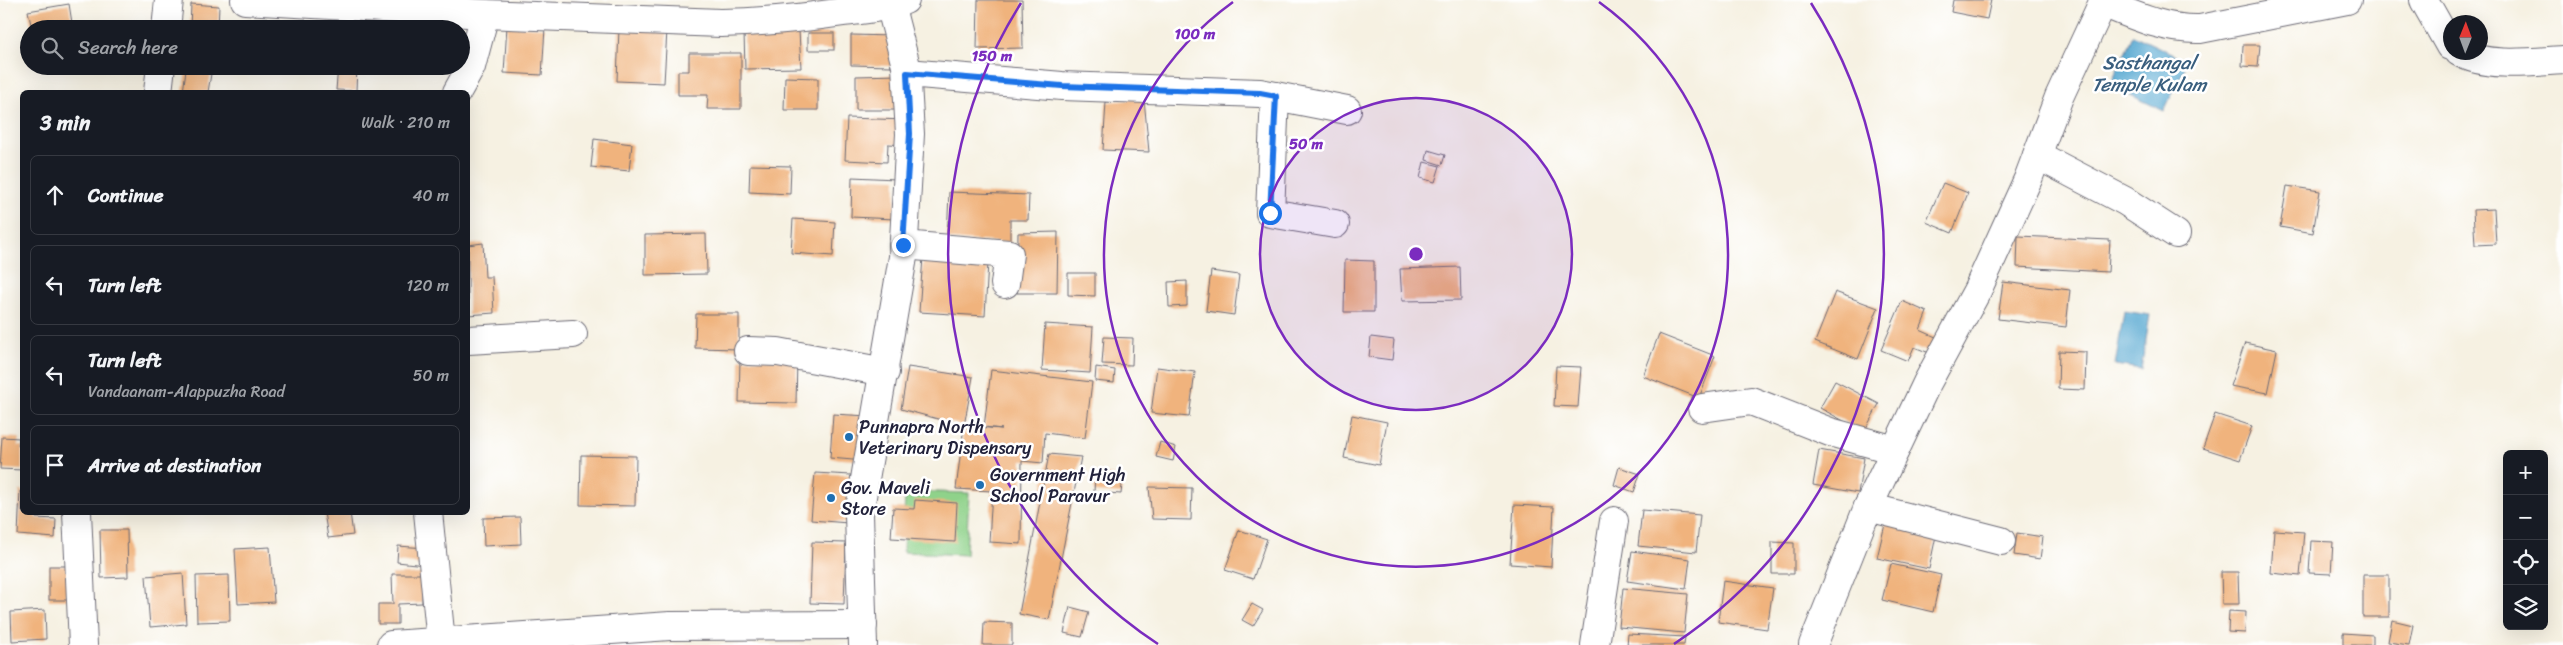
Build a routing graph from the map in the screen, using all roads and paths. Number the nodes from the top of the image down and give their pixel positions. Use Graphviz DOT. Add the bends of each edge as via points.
graph roads {
  1 [pos="169,0"];
  2 [pos="245,0"];
  3 [pos="2347,0"];
  4 [pos="2424,0"];
  5 [pos="895,2"];
  6 [pos="2104,2"];
  7 [pos="485,14"];
  8 [pos="167,20"];
  9 [pos="2443,34"];
  10 [pos="2488,60"];
  11 [pos="2563,60"];
  12 [pos="470,70"];
  13 [pos="907,73"];
  14 [pos="160,75"];
  15 [pos="467,75"];
  16 [pos="158,90"];
  17 [pos="459,90"];
  18 [pos="1276,96"];
  19 [pos="1347,110"];
  20 [pos="2038,155"];
  21 [pos="1335,224"];
  22 [pos="2176,234"];
  23 [pos="903,245"];
  24 [pos="1005,284"];
  25 [pos="573,334"];
  26 [pos="470,340"];
  27 [pos="748,351"];
  28 [pos="884,372"];
  29 [pos="1702,408"];
  30 [pos="1895,450"];
  31 [pos="1868,507"];
  32 [pos="77,515"];
  33 [pos="428,515"];
  34 [pos="1614,521"];
  35 [pos="2001,541"];
  36 [pos="863,635"];
  37 [pos="441,642"];
  38 [pos="83,645"];
  39 [pos="405,645"];
  40 [pos="1594,645"];
  41 [pos="1813,645"];
  1 -- 8 [label="street"];
  2 -- 7 [label="street"];
  3 -- 6 [label="street" via="2190,29 2166,27"];
  4 -- 9 [label="street"];
  5 -- 7 [label="street" via="760,22"];
  5 -- 13 [label="street"];
  6 -- 20 [label="street" via="2059,97"];
  7 -- 12 [label="street"];
  10 -- 11 [label="street" via="2513,63"];
  13 -- 18 [label="street" via="1062,86"];
  13 -- 23 [label="street" via="910,134"];
  14 -- 16 [label="street"];
  15 -- 17 [label="street"];
  18 -- 19 [label="street"];
  18 -- 21 [label="street" via="1270,213"];
  20 -- 22 [label="street" via="2126,201"];
  20 -- 30 [label="street" via="1977,291"];
  23 -- 24 [label="street" via="1009,254"];
  23 -- 28 [label="street"];
  25 -- 26 [label="street"];
  27 -- 28 [label="street" via="778,352"];
  28 -- 36 [label="street" via="860,514"];
  29 -- 30 [label="street" via="1751,401 1830,432"];
  30 -- 31 [label="street"];
  31 -- 35 [label="street"];
  31 -- 41 [label="street"];
  32 -- 38 [label="street"];
  33 -- 37 [label="street"];
  34 -- 40 [label="street"];
  36 -- 37 [label="street" via="670,626"];
  37 -- 39 [label="street"];
}
